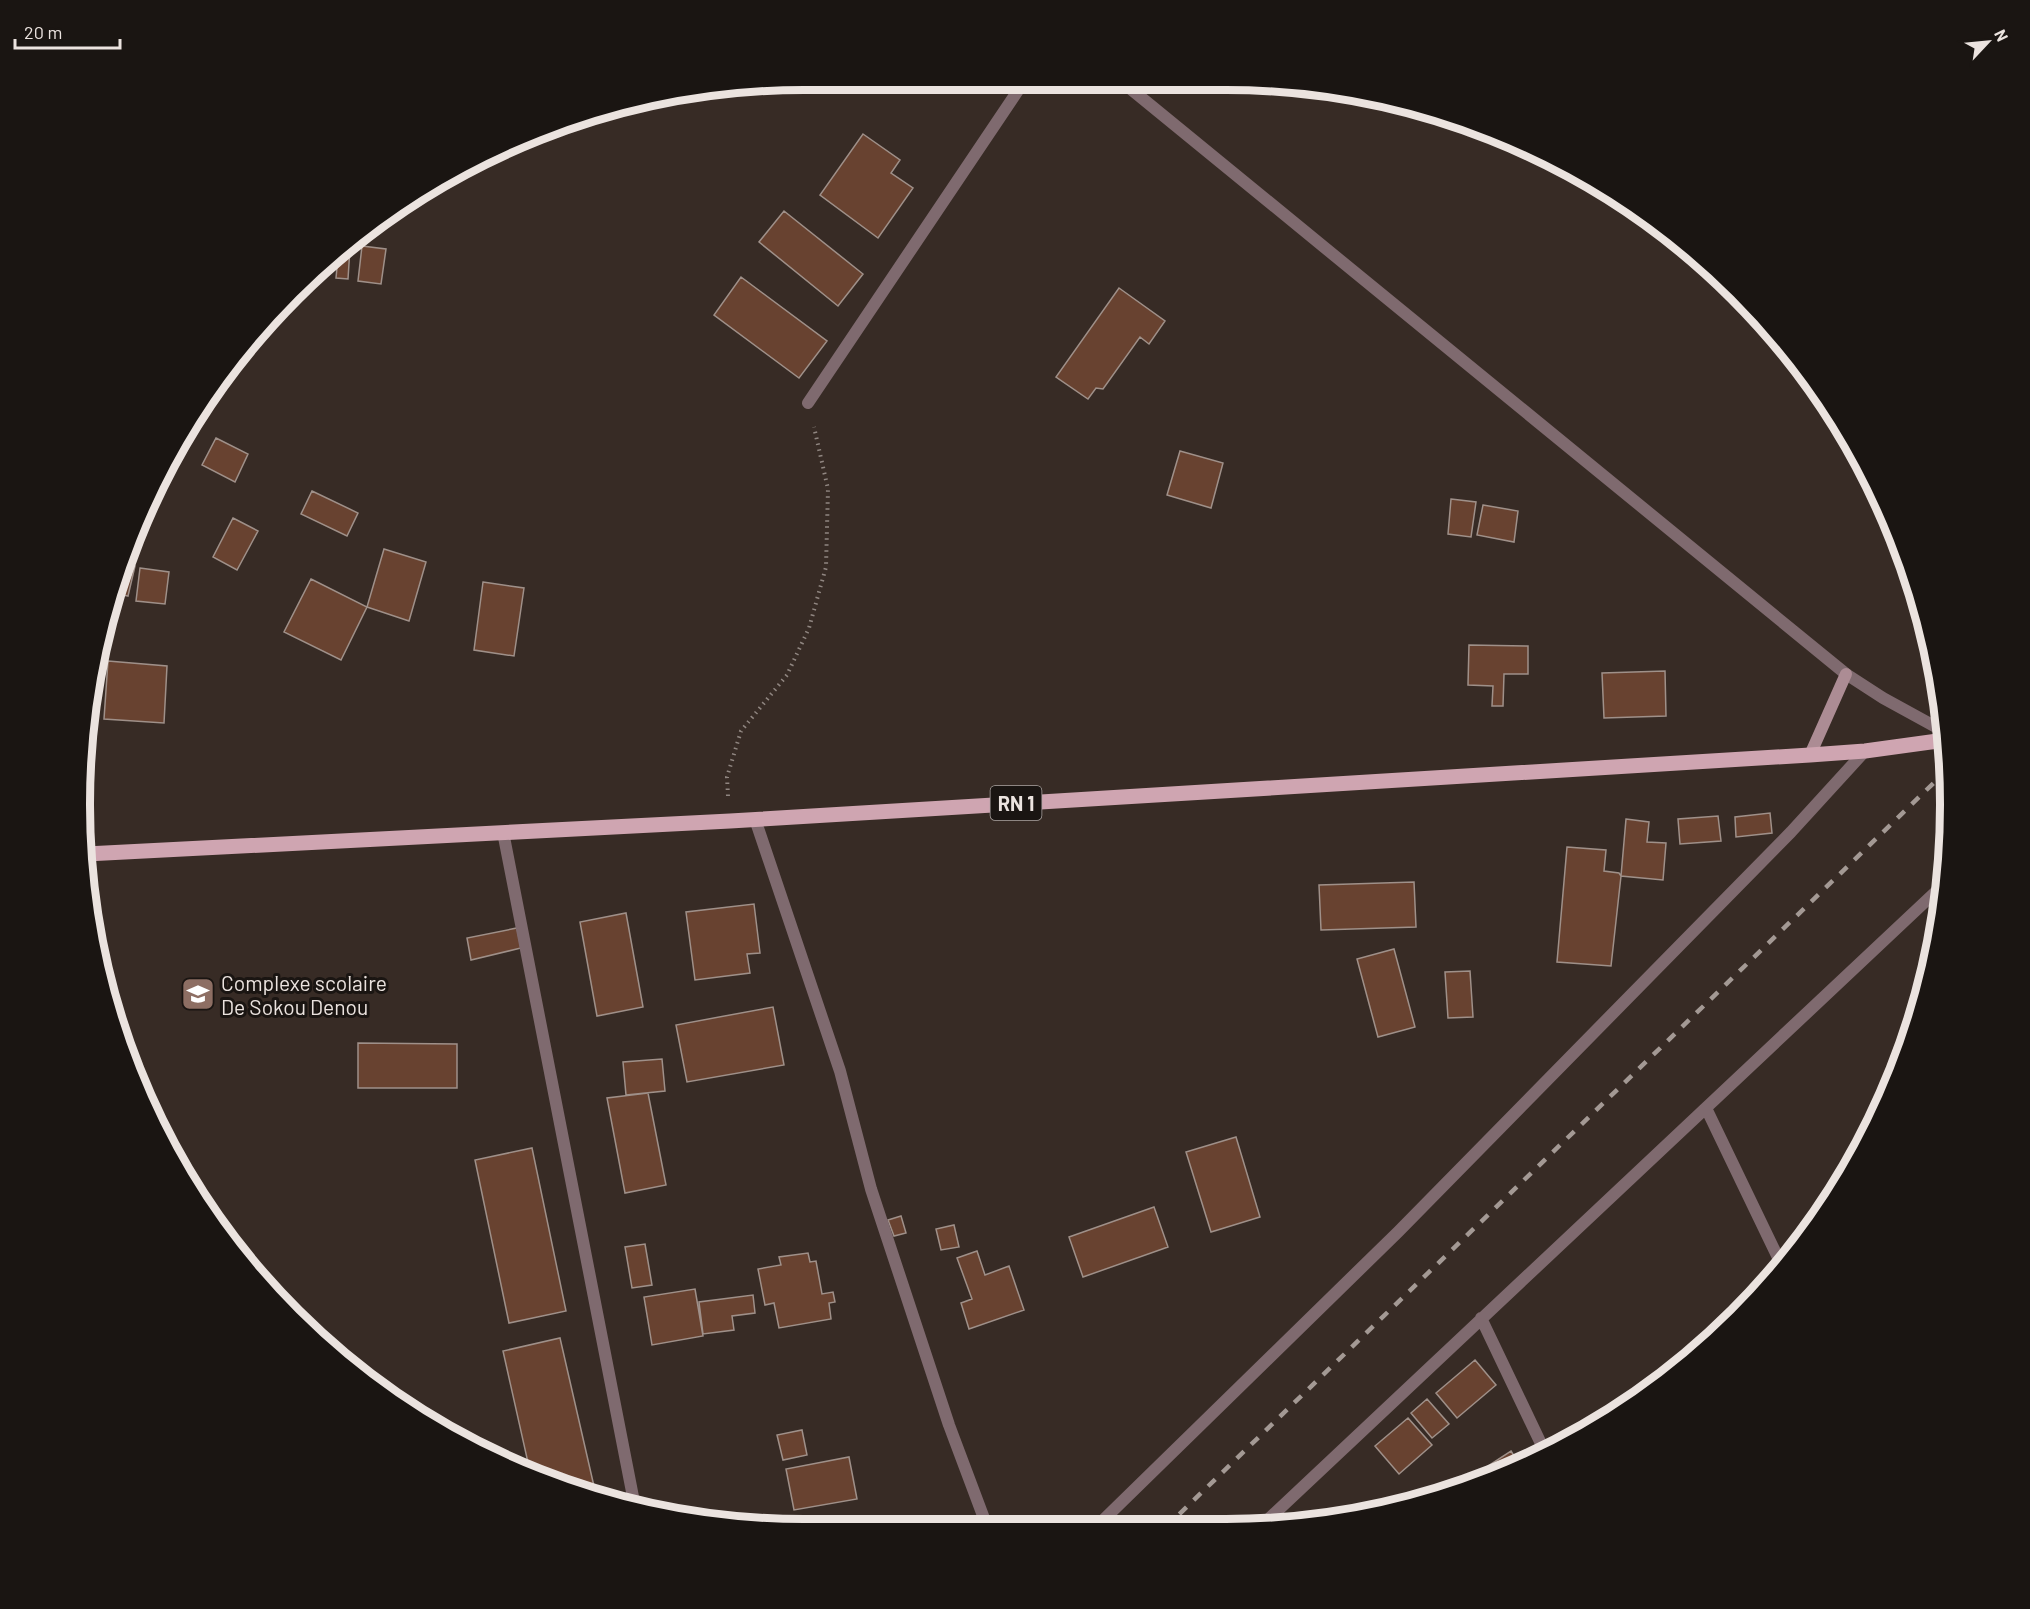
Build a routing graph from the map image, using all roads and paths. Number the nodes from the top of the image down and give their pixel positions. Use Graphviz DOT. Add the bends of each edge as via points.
graph roads {
  1 [pos="1018,90"];
  2 [pos="1131,90"];
  3 [pos="808,403"];
  4 [pos="1846,674"];
  5 [pos="1935,727"];
  6 [pos="1937,741"];
  7 [pos="1865,751"];
  8 [pos="1810,755"];
  9 [pos="755,819"];
  10 [pos="730,821"];
  11 [pos="503,832"];
  12 [pos="92,854"];
  13 [pos="1934,893"];
  14 [pos="1706,1108"];
  15 [pos="1778,1257"];
  16 [pos="1481,1318"];
  17 [pos="1542,1445"];
  18 [pos="633,1498"];
  19 [pos="1271,1517"];
  20 [pos="984,1519"];
  21 [pos="1103,1519"];
  1 -- 3 [label="street"];
  2 -- 4 [label="street"];
  3 -- 10 [label="path" via="828,489 826,567 809,628 787,675 741,730 727,777"];
  4 -- 5 [label="street"];
  4 -- 8 [label="main road"];
  6 -- 7 [label="main road, RN 1"];
  7 -- 8 [label="main road, RN 1"];
  7 -- 21 [label="street" via="1791,832 1398,1232"];
  8 -- 9 [label="main road, RN 1"];
  9 -- 10 [label="main road, RN 1"];
  9 -- 20 [label="street" via="840,1071 874,1199"];
  10 -- 11 [label="main road, RN 1"];
  11 -- 12 [label="main road, RN 1"];
  11 -- 18 [label="street"];
  13 -- 14 [label="street"];
  14 -- 15 [label="street"];
  14 -- 16 [label="street"];
  16 -- 17 [label="street"];
  16 -- 19 [label="street"];
}
